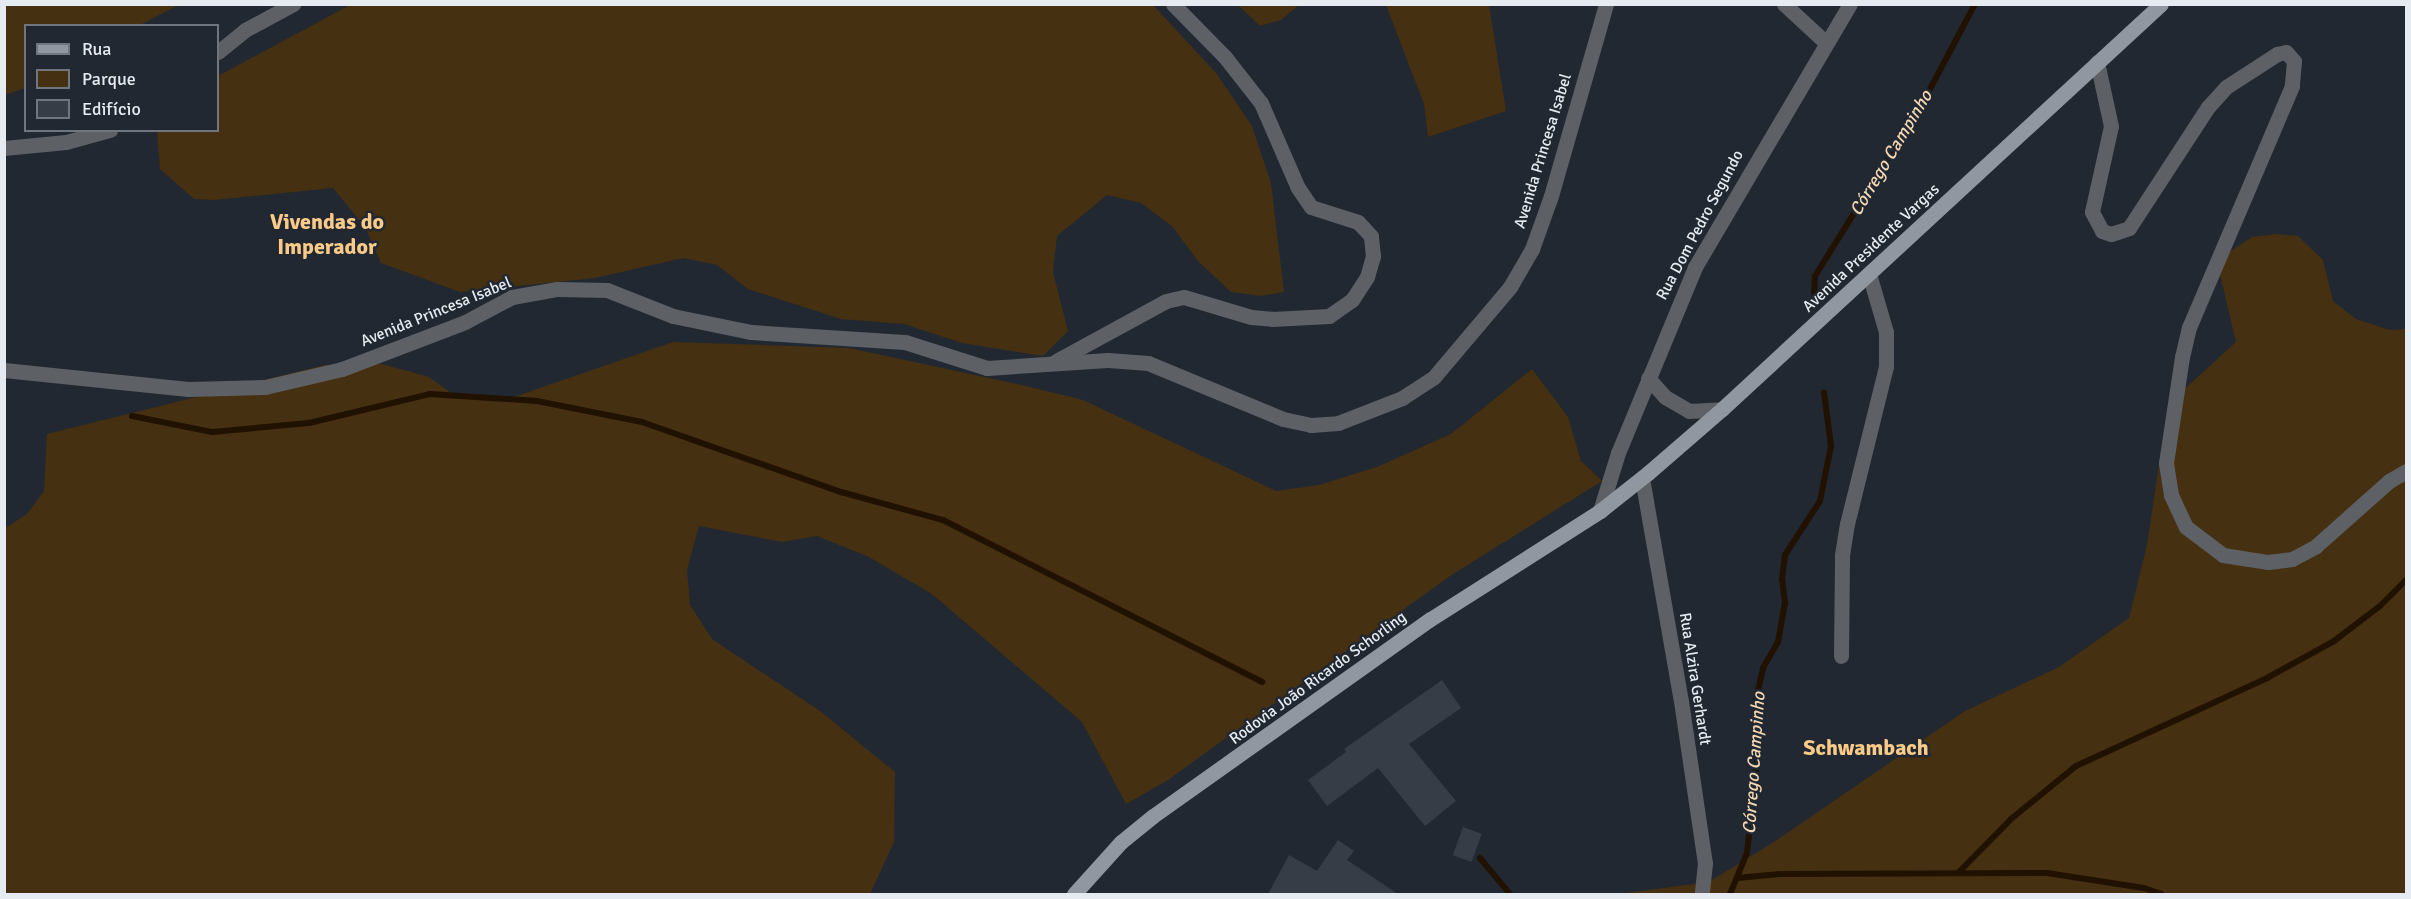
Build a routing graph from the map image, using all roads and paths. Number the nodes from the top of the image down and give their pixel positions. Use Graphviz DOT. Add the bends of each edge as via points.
graph roads {
  1 [pos="293,4"];
  2 [pos="1173,4"];
  3 [pos="1606,4"];
  4 [pos="1784,4"];
  5 [pos="1850,4"];
  6 [pos="2161,4"];
  7 [pos="1825,42"];
  8 [pos="219,51"];
  9 [pos="2097,62"];
  10 [pos="104,132"];
  11 [pos="4,148"];
  12 [pos="1869,274"];
  13 [pos="1054,363"];
  14 [pos="4,369"];
  15 [pos="1648,378"];
  16 [pos="1722,409"];
  17 [pos="2406,471"];
  18 [pos="1642,478"];
  19 [pos="1600,511"];
  20 [pos="1841,656"];
  21 [pos="1703,891"];
  22 [pos="1074,894"];
  1 -- 8 [label="street" via="245,30"];
  2 -- 13 [label="street, Avenida Princesa Isabel" via="1225,57 1261,103 1298,188 1311,207 1358,222 1371,236 1373,256 1367,277 1352,300 1329,316 1262,318 1184,297 1166,301"];
  3 -- 13 [label="street, Avenida Princesa Isabel" via="1532,249 1510,287 1426,383 1366,414 1311,425 1282,419 1148,363"];
  4 -- 7 [label="street"];
  5 -- 7 [label="street, Rua Dom Pedro Segundo"];
  6 -- 9 [label="main road, Avenida Presidente Vargas"];
  7 -- 15 [label="street, Rua Dom Pedro Segundo" via="1695,267"];
  9 -- 12 [label="main road, Avenida Presidente Vargas"];
  9 -- 17 [label="street" via="2111,126 2091,212 2102,231 2112,234 2129,228 2208,107 2226,87 2277,54 2286,52 2294,62 2292,86 2189,327 2184,347 2166,463 2171,495 2186,527 2223,555 2268,562 2292,559 2316,546 2389,481"];
  10 -- 11 [label="street" via="66,142"];
  12 -- 16 [label="main road, Avenida Presidente Vargas"];
  12 -- 20 [label="street" via="1886,332 1886,366 1845,534"];
  13 -- 14 [label="street, Avenida Princesa Isabel" via="987,368 905,342 751,332 673,316 607,290 557,288 512,297 465,322 342,369 265,387 188,389"];
  15 -- 16 [label="street" via="1665,397 1689,411"];
  15 -- 19 [label="street, Rua Dom Pedro Segundo"];
  16 -- 18 [label="main road, Avenida Presidente Vargas"];
  18 -- 19 [label="main road, Avenida Presidente Vargas"];
  18 -- 21 [label="street, Rua Alzira Gerhardt" via="1682,701 1705,863"];
  19 -- 22 [label="main road, Rodovia João Ricardo Schorling" via="1429,620 1153,816 1121,842"];
}
